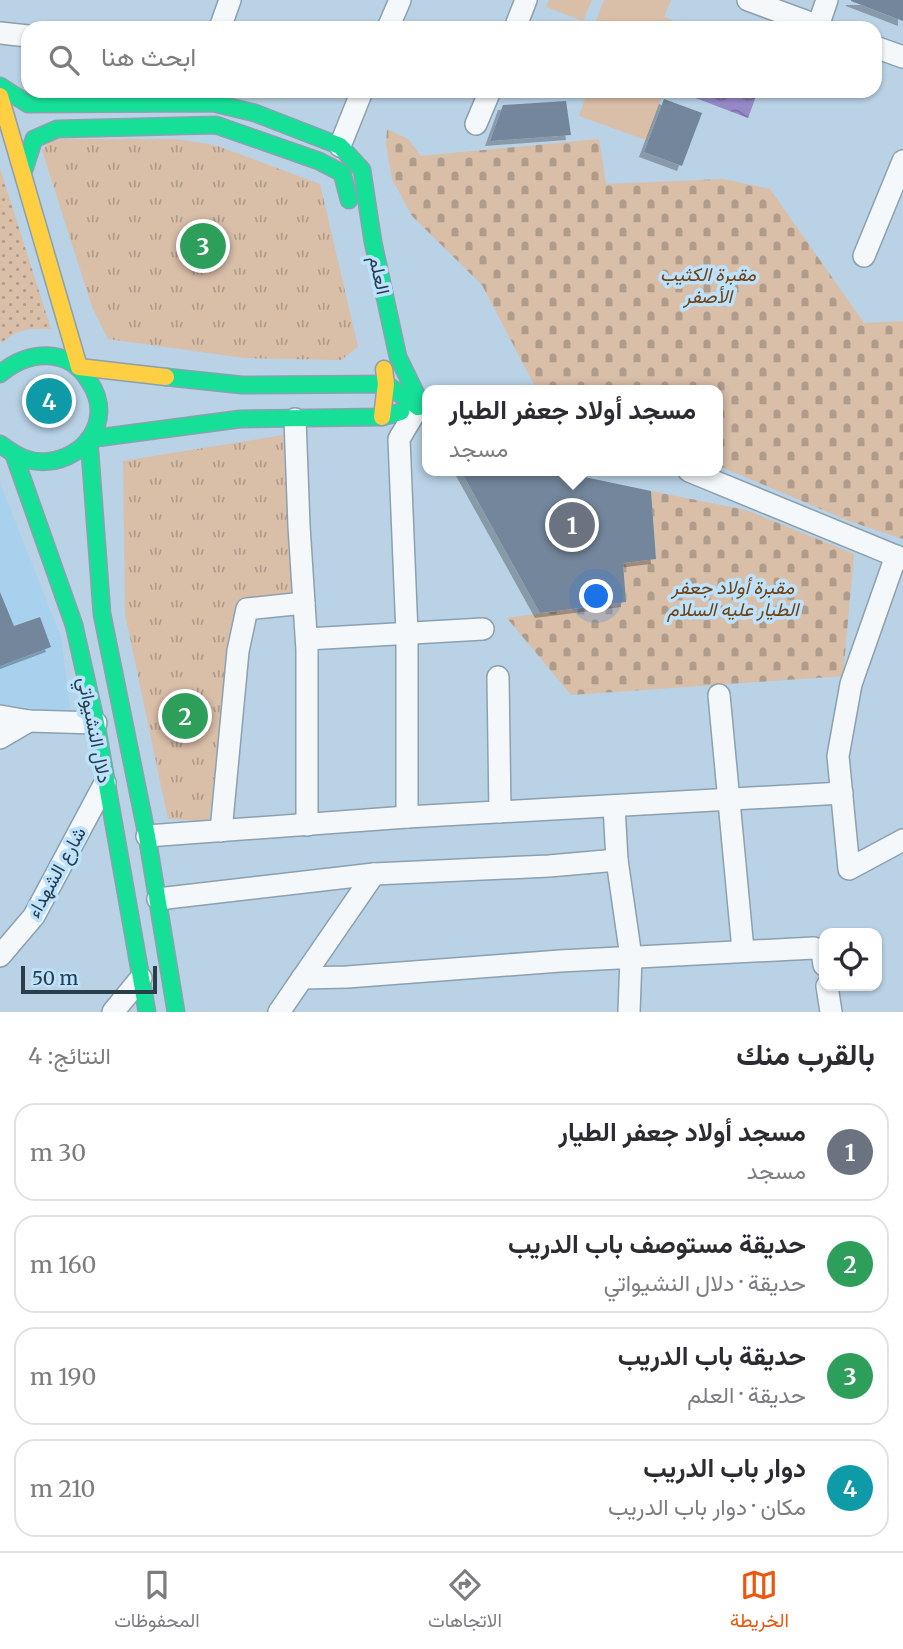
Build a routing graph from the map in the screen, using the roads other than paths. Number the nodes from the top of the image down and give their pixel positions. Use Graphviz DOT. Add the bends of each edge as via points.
graph roads {
  1 [pos="230,0"];
  2 [pos="400,0"];
  3 [pos="526,0"];
  4 [pos="748,0"];
  5 [pos="827,0"];
  6 [pos="222,21"];
  7 [pos="391,21"];
  8 [pos="518,21"];
  9 [pos="805,21"];
  10 [pos="822,21"];
  11 [pos="0,33"];
  12 [pos="21,35"];
  13 [pos="882,50"];
  14 [pos="903,57"];
  15 [pos="0,86"];
  16 [pos="0,96"];
  17 [pos="192,98"];
  18 [pos="359,98"];
  19 [pos="486,98"];
  20 [pos="476,124"];
  21 [pos="340,146"];
  22 [pos="903,161"];
  23 [pos="23,173"];
  24 [pos="342,173"];
  25 [pos="864,256"];
  26 [pos="79,367"];
  27 [pos="0,374"];
  28 [pos="386,384"];
  29 [pos="422,408"];
  30 [pos="382,417"];
  31 [pos="295,419"];
  32 [pos="89,439"];
  33 [pos="0,444"];
  34 [pos="7,456"];
  35 [pos="701,476"];
  36 [pos="901,561"];
  37 [pos="304,603"];
  38 [pos="483,629"];
  39 [pos="407,634"];
  40 [pos="307,639"];
  41 [pos="498,677"];
  42 [pos="719,695"];
  43 [pos="0,716"];
  44 [pos="29,721"];
  45 [pos="96,723"];
  46 [pos="0,738"];
  47 [pos="105,783"];
  48 [pos="842,793"];
  49 [pos="730,800"];
  50 [pos="614,806"];
  51 [pos="500,813"];
  52 [pos="407,817"];
  53 [pos="307,825"];
  54 [pos="222,831"];
  55 [pos="147,836"];
  56 [pos="903,839"];
  57 [pos="617,860"];
  58 [pos="374,874"];
  59 [pos="158,899"];
  60 [pos="743,950"];
  61 [pos="819,950"];
  62 [pos="0,956"];
  63 [pos="631,957"];
  64 [pos="141,978"];
  65 [pos="302,978"];
  66 [pos="828,991"];
  67 [pos="113,1012"];
  68 [pos="147,1012"];
  69 [pos="176,1012"];
  70 [pos="279,1012"];
  71 [pos="629,1012"];
  72 [pos="831,1012"];
  1 -- 6 [label="street"];
  2 -- 7 [label="street"];
  3 -- 8 [label="street"];
  4 -- 9 [label="street"];
  5 -- 10 [label="street"];
  11 -- 12 [label="street"];
  13 -- 14 [label="street"];
  15 -- 17 [label="main road" via="28,104"];
  16 -- 23 [label="main road"];
  17 -- 21 [label="main road" via="255,113"];
  18 -- 21 [label="street"];
  19 -- 20 [label="street"];
  21 -- 24 [label="main road, العلم"];
  21 -- 29 [label="main road, العلم" via="362,170 398,357"];
  22 -- 25 [label="street"];
  23 -- 24 [label="main road" via="34,139 57,129 216,125"];
  23 -- 26 [label="main road"];
  24 -- 28 [label="main road, العلم" via="360,242"];
  26 -- 27 [label="main road" via="64,358 29,355"];
  26 -- 28 [label="main road" via="242,385"];
  26 -- 32 [label="main road" via="97,401 96,425"];
  28 -- 29 [label="main road"];
  28 -- 30 [label="main road, العلم"];
  29 -- 30 [label="main road"];
  29 -- 39 [label="street" via="399,439"];
  30 -- 31 [label="main road"];
  31 -- 32 [label="main road" via="240,419"];
  31 -- 37 [label="street"];
  32 -- 34 [label="main road" via="78,452 46,464"];
  32 -- 55 [label="main road" via="102,614"];
  33 -- 34 [label="main road"];
  34 -- 45 [label="main road, دلال النشيواتي" via="74,625"];
  35 -- 36 [label="street"];
  36 -- 48 [label="street" via="851,684 838,756"];
  37 -- 40 [label="street"];
  37 -- 54 [label="street" via="247,609 237,651"];
  38 -- 39 [label="street"];
  39 -- 40 [label="street"];
  39 -- 52 [label="street"];
  40 -- 53 [label="street"];
  41 -- 51 [label="street"];
  42 -- 49 [label="street"];
  43 -- 44 [label="street"];
  44 -- 45 [label="street"];
  44 -- 46 [label="street"];
  45 -- 47 [label="main road, دلال النشيواتي"];
  47 -- 62 [label="street, شارع الشهداء" via="34,916"];
  47 -- 64 [label="main road, دلال النشيواتي"];
  48 -- 49 [label="street"];
  48 -- 56 [label="street" via="849,869"];
  49 -- 50 [label="street"];
  49 -- 60 [label="street"];
  50 -- 51 [label="street"];
  50 -- 57 [label="street"];
  51 -- 52 [label="street"];
  52 -- 53 [label="street"];
  53 -- 54 [label="street"];
  54 -- 55 [label="street"];
  55 -- 59 [label="main road"];
  57 -- 58 [label="street"];
  57 -- 63 [label="street"];
  58 -- 59 [label="street"];
  58 -- 65 [label="street"];
  59 -- 69 [label="main road"];
  60 -- 61 [label="street"];
  60 -- 63 [label="street"];
  63 -- 65 [label="street"];
  63 -- 71 [label="street"];
  64 -- 67 [label="street"];
  64 -- 68 [label="main road, دلال النشيواتي"];
  65 -- 70 [label="street"];
  66 -- 72 [label="street"];
}
